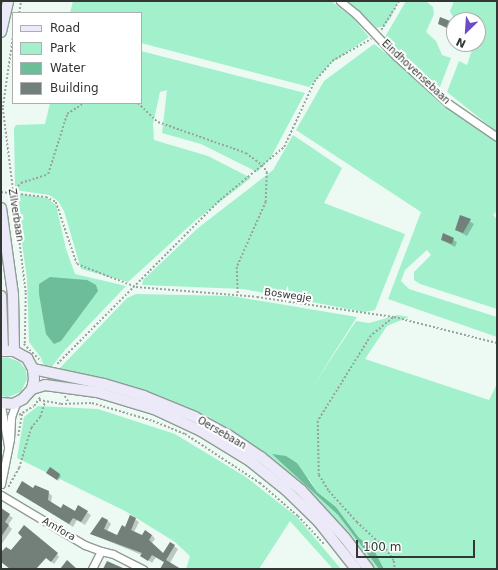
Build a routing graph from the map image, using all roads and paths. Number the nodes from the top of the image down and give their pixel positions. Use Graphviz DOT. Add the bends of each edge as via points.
graph roads {
  1 [pos="8,1"];
  2 [pos="21,1"];
  3 [pos="340,1"];
  4 [pos="399,1"];
  5 [pos="18,12"];
  6 [pos="1,32"];
  7 [pos="377,36"];
  8 [pos="12,45"];
  9 [pos="82,104"];
  10 [pos="139,104"];
  11 [pos="497,137"];
  12 [pos="262,165"];
  13 [pos="1,192"];
  14 [pos="12,193"];
  15 [pos="1,208"];
  16 [pos="136,287"];
  17 [pos="1,296"];
  18 [pos="238,296"];
  19 [pos="394,317"];
  20 [pos="497,343"];
  21 [pos="25,344"];
  22 [pos="2,351"];
  23 [pos="14,351"];
  24 [pos="33,369"];
  25 [pos="44,373"];
  26 [pos="32,389"];
  27 [pos="45,402"];
  28 [pos="16,403"];
  29 [pos="1,404"];
  30 [pos="22,414"];
  31 [pos="8,446"];
  32 [pos="1,484"];
  33 [pos="3,494"];
  34 [pos="328,549"];
  35 [pos="101,551"];
  36 [pos="92,569"];
  37 [pos="143,569"];
  38 [pos="356,569"];
  39 [pos="368,569"];
  40 [pos="395,569"];
  1 -- 6 [label="main road"];
  2 -- 5 [label="path"];
  3 -- 7 [label="street, Eindhovensebaan"];
  4 -- 7 [label="path"];
  7 -- 11 [label="street, Eindhovensebaan" via="449,104"];
  7 -- 12 [label="path" via="332,61 318,76 284,147"];
  8 -- 14 [label="path, Zilverbaan" via="3,108"];
  9 -- 14 [label="path" via="67,114 48,174 21,183"];
  10 -- 12 [label="path" via="158,122 246,153"];
  12 -- 16 [label="path" via="220,200"];
  12 -- 18 [label="path" via="267,172 266,202 237,267"];
  13 -- 14 [label="path"];
  14 -- 16 [label="path, Boswegje" via="46,196 56,202 77,264"];
  14 -- 21 [label="path, Zilverbaan" via="26,293"];
  15 -- 23 [label="main road, Zilverbaan" via="13,295"];
  16 -- 18 [label="path, Boswegje"];
  16 -- 25 [label="path" via="56,366"];
  17 -- 22 [label="main road"];
  18 -- 19 [label="path, Boswegje"];
  19 -- 20 [label="path, Boswegje"];
  19 -- 40 [label="path" via="371,336 318,422 319,475 329,491 357,522 386,549 394,561"];
  22 -- 23 [label="main road"];
  23 -- 24 [label="main road" via="26,358"];
  24 -- 25 [label="main road, Oersebaan"];
  24 -- 26 [label="main road"];
  25 -- 39 [label="main road, Oersebaan" via="88,380 144,396 195,417 228,435 262,457 302,490 345,538"];
  26 -- 28 [label="main road"];
  26 -- 38 [label="main road, Oersebaan" via="45,385 115,396 154,409 201,431 250,461 286,490 318,521"];
  27 -- 30 [label="path, Oersebaan" via="39,400"];
  27 -- 33 [label="path" via="40,417 31,428 20,468"];
  27 -- 34 [label="path, Oersebaan" via="92,403 153,421 184,434 260,482 298,516"];
  28 -- 29 [label="main road"];
  28 -- 31 [label="street" via="11,417"];
  29 -- 31 [label="street"];
  31 -- 32 [label="street"];
  33 -- 35 [label="street, Amfora" via="81,542"];
  35 -- 36 [label="street"];
  35 -- 37 [label="street, Amfora"];
}
